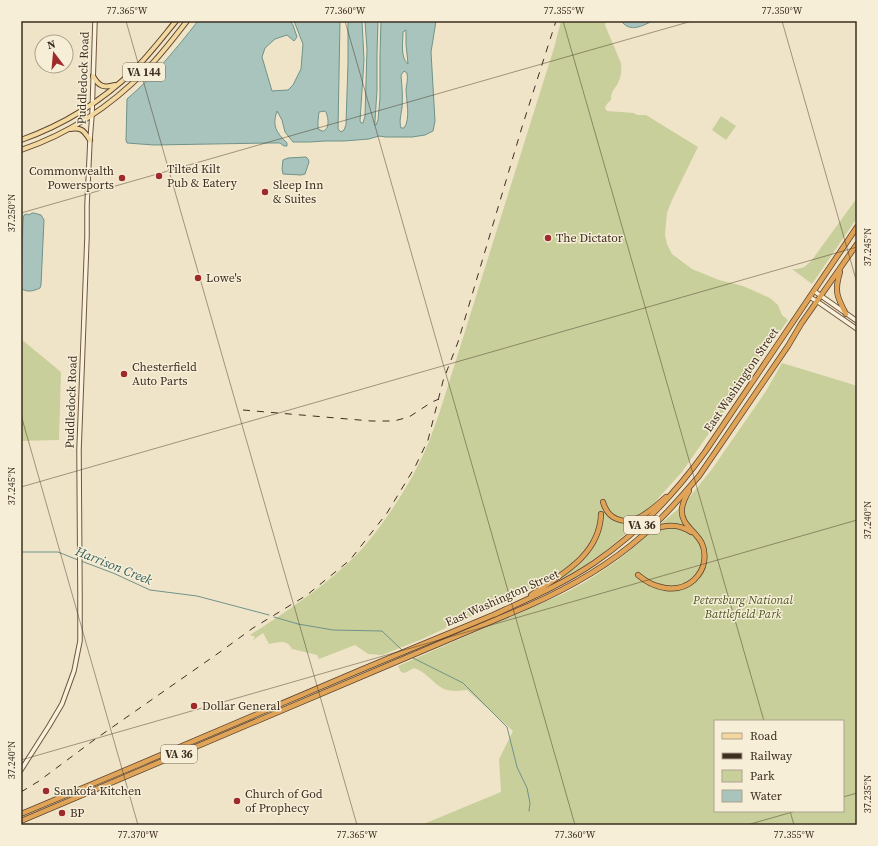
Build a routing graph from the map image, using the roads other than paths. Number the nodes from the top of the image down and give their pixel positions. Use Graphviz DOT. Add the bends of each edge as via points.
graph roads {
  1 [pos="95,21"];
  2 [pos="176,21"];
  3 [pos="187,21"];
  4 [pos="93,76"];
  5 [pos="117,84"];
  6 [pos="92,104"];
  7 [pos="92,115"];
  8 [pos="68,129"];
  9 [pos="21,140"];
  10 [pos="90,140"];
  11 [pos="21,150"];
  12 [pos="857,227"];
  13 [pos="857,244"];
  14 [pos="843,264"];
  15 [pos="814,291"];
  16 [pos="810,297"];
  17 [pos="821,297"];
  18 [pos="817,302"];
  19 [pos="846,314"];
  20 [pos="857,321"];
  21 [pos="855,328"];
  22 [pos="691,486"];
  23 [pos="678,487"];
  24 [pos="603,502"];
  25 [pos="601,514"];
  26 [pos="649,530"];
  27 [pos="520,603"];
  28 [pos="21,770"];
  29 [pos="21,814"];
  30 [pos="21,821"];
  1 -- 4 [label="main road, Puddledock Road"];
  2 -- 5 [label="main road, VA 144" via="134,70"];
  3 -- 7 [label="main road, VA 144" via="143,73"];
  4 -- 5 [label="main road" via="97,83 103,86"];
  4 -- 6 [label="main road, Puddledock Road"];
  5 -- 6 [label="main road, VA 144"];
  6 -- 7 [label="main road, Puddledock Road"];
  6 -- 9 [label="main road, VA 144" via="54,126"];
  7 -- 8 [label="main road, VA 144"];
  7 -- 10 [label="main road, Puddledock Road"];
  8 -- 10 [label="main road" via="82,130"];
  8 -- 11 [label="main road, VA 144"];
  10 -- 28 [label="main road, Puddledock Road" via="80,430 80,637 74,671 62,704"];
  12 -- 15 [label="highway, East Washington Street / VA 36"];
  13 -- 14 [label="highway, East Washington Street / VA 36"];
  14 -- 17 [label="highway, East Washington Street / VA 36"];
  14 -- 19 [label="highway" via="837,291"];
  15 -- 16 [label="highway, East Washington Street / VA 36"];
  15 -- 17 [label="main road"];
  16 -- 18 [label="main road"];
  16 -- 23 [label="highway, East Washington Street / VA 36" via="705,452"];
  17 -- 18 [label="highway, East Washington Street / VA 36"];
  17 -- 19 [label="main road"];
  18 -- 21 [label="main road"];
  18 -- 22 [label="highway, East Washington Street / VA 36"];
  19 -- 20 [label="main road"];
  20 -- 21 [label="main road"];
  22 -- 26 [label="highway, East Washington Street / VA 36"];
  22 -- 26 [label="highway" via="682,514 685,523 698,535 705,556 695,579 681,587 664,588 647,581 639,574 656,583 677,586 695,575 702,560 700,544 689,530 671,525"];
  23 -- 24 [label="highway" via="648,512 631,521 614,518"];
  23 -- 27 [label="highway, East Washington Street / VA 36" via="643,524 604,556 567,580"];
  25 -- 27 [label="highway" via="597,535 583,556 569,570"];
  26 -- 30 [label="highway, East Washington Street / VA 36" via="601,567 550,596"];
  27 -- 29 [label="highway, East Washington Street / VA 36"];
}
